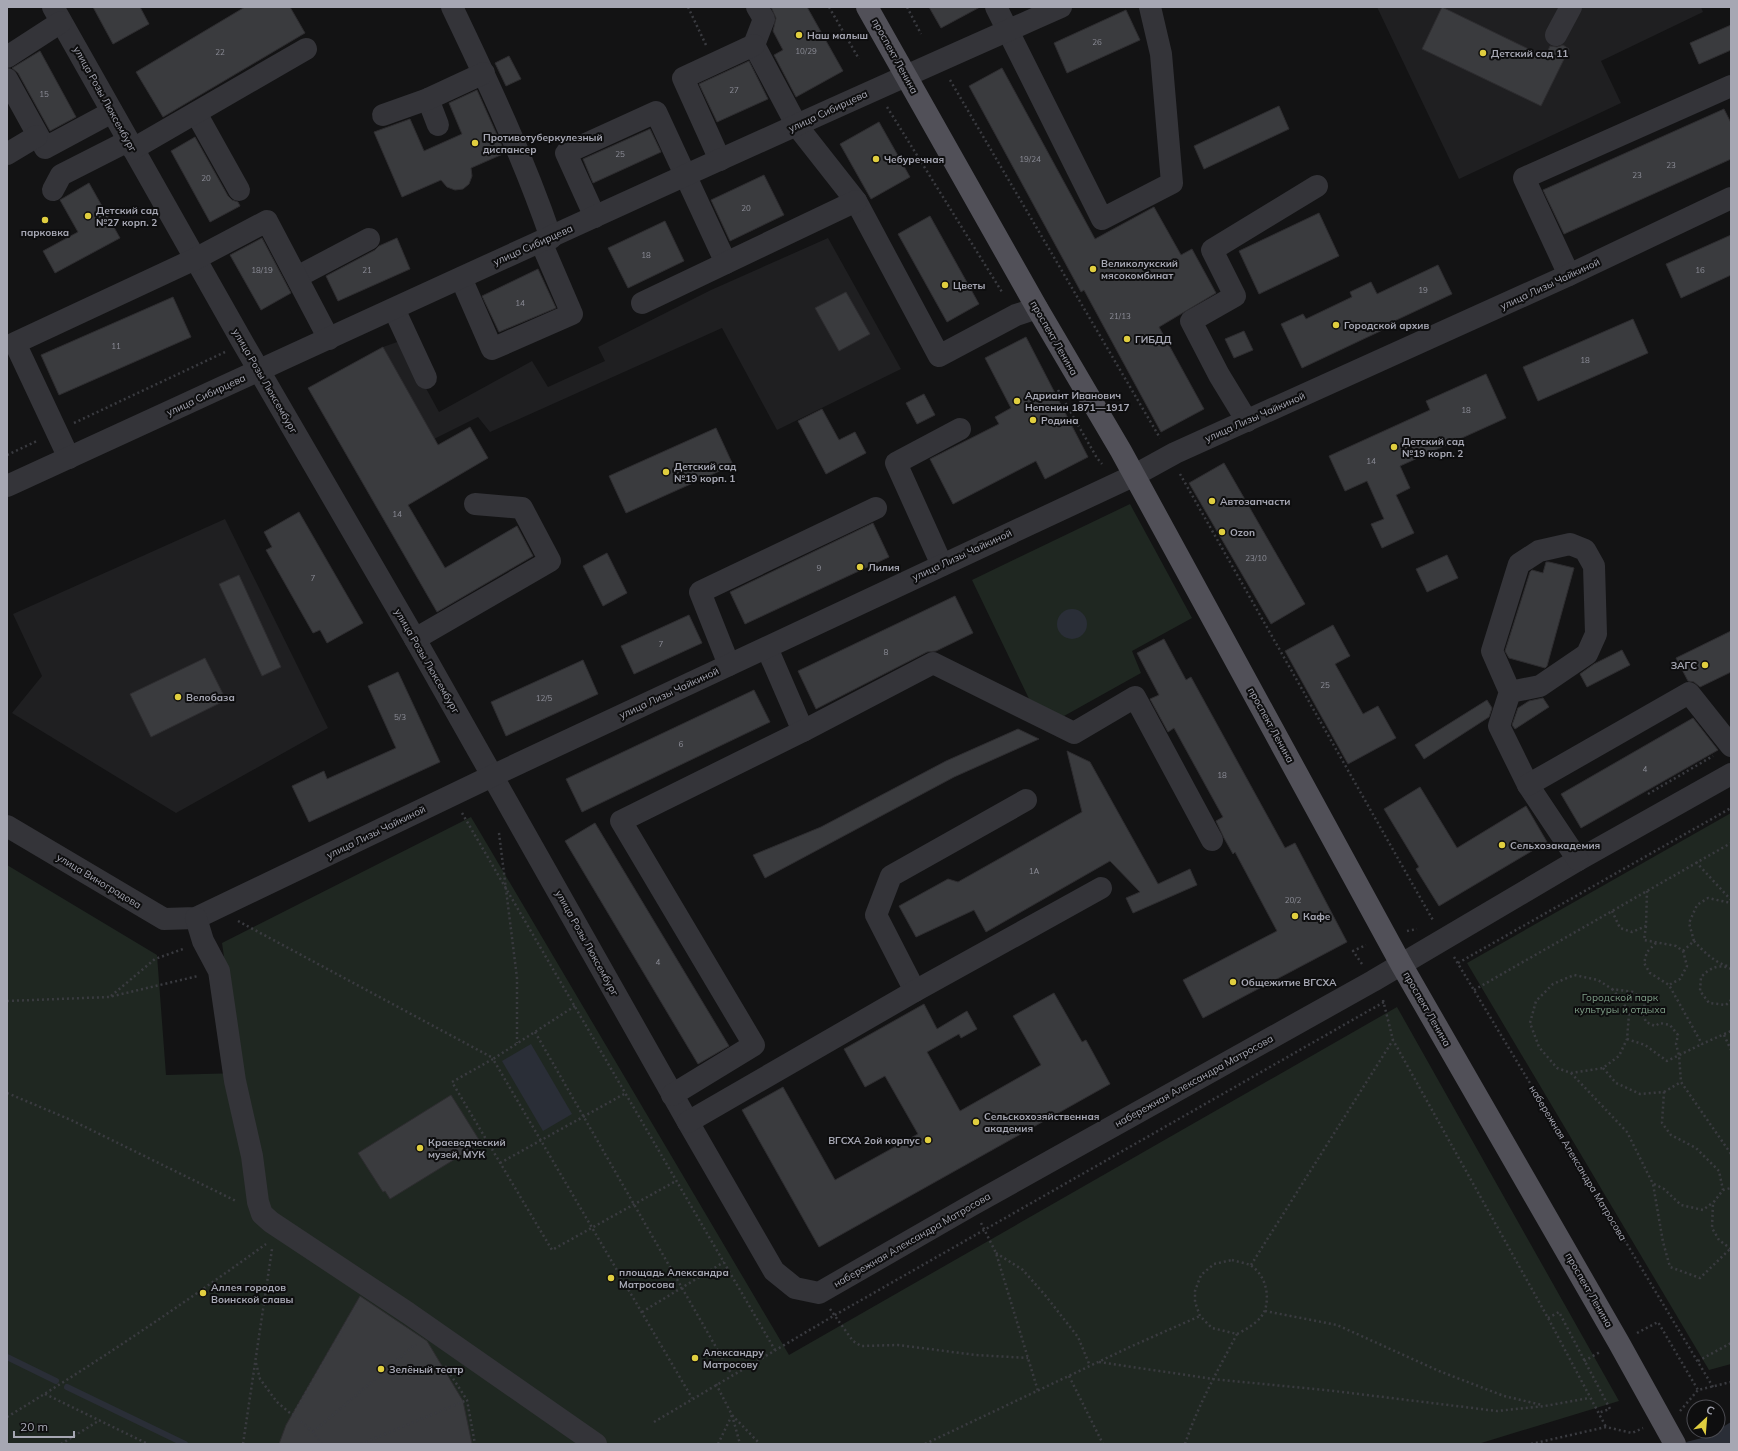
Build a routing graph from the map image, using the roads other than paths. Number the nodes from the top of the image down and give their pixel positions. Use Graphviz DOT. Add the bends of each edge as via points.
graph roads {
  1 [pos="452,7"];
  2 [pos="757,7"];
  3 [pos="867,7"];
  4 [pos="996,7"];
  5 [pos="1061,7"];
  6 [pos="1150,7"];
  7 [pos="1570,7"];
  8 [pos="57,14"];
  9 [pos="1008,30"];
  10 [pos="1556,35"];
  11 [pos="754,44"];
  12 [pos="306,49"];
  13 [pos="7,57"];
  14 [pos="484,73"];
  15 [pos="906,76"];
  16 [pos="7,79"];
  17 [pos="1731,86"];
  18 [pos="428,99"];
  19 [pos="112,112"];
  20 [pos="196,113"];
  21 [pos="383,115"];
  22 [pos="438,125"];
  23 [pos="797,126"];
  24 [pos="37,136"];
  25 [pos="131,145"];
  26 [pos="7,154"];
  27 [pos="720,160"];
  28 [pos="686,176"];
  29 [pos="1317,186"];
  30 [pos="52,190"];
  31 [pos="239,190"];
  32 [pos="1731,198"];
  33 [pos="856,201"];
  34 [pos="595,217"];
  35 [pos="369,239"];
  36 [pos="546,240"];
  37 [pos="195,259"];
  38 [pos="726,263"];
  39 [pos="1569,275"];
  40 [pos="297,278"];
  41 [pos="461,278"];
  42 [pos="642,303"];
  43 [pos="1037,308"];
  44 [pos="394,309"];
  45 [pos="329,339"];
  46 [pos="259,371"];
  47 [pos="426,378"];
  48 [pos="1247,421"];
  49 [pos="960,429"];
  50 [pos="69,458"];
  51 [pos="1134,475"];
  52 [pos="7,486"];
  53 [pos="475,504"];
  54 [pos="876,508"];
  55 [pos="942,564"];
  56 [pos="415,639"];
  57 [pos="766,648"];
  58 [pos="729,665"];
  59 [pos="1510,692"];
  60 [pos="802,731"];
  61 [pos="1731,746"];
  62 [pos="1731,774"];
  63 [pos="492,776"];
  64 [pos="1528,785"];
  65 [pos="1026,800"];
  66 [pos="7,826"];
  67 [pos="1212,840"];
  68 [pos="1578,860"];
  69 [pos="1101,888"];
  70 [pos="196,918"];
  71 [pos="1401,964"];
  72 [pos="915,991"];
  73 [pos="672,1095"];
  74 [pos="688,1122"];
  75 [pos="819,1293"];
  76 [pos="596,1444"];
  77 [pos="1675,1444"];
  1 -- 14 [label="street"];
  2 -- 11 [label="street" via="764,19"];
  3 -- 15 [label="main road, проспект Ленина"];
  4 -- 9 [label="street"];
  5 -- 9 [label="street, улица Сибирцева"];
  6 -- 9 [label="street" via="1161,54 1172,183 1102,219"];
  7 -- 10 [label="street"];
  8 -- 13 [label="street"];
  8 -- 19 [label="street, улица Розы Люксембург"];
  9 -- 15 [label="street, улица Сибирцева"];
  11 -- 23 [label="street"];
  11 -- 27 [label="street" via="683,78"];
  12 -- 20 [label="street"];
  14 -- 18 [label="street"];
  14 -- 36 [label="street" via="541,208"];
  15 -- 23 [label="street, улица Сибирцева"];
  15 -- 43 [label="main road, проспект Ленина"];
  16 -- 24 [label="street"];
  17 -- 39 [label="street" via="1524,178"];
  18 -- 21 [label="street"];
  18 -- 22 [label="street"];
  19 -- 24 [label="street" via="45,148"];
  19 -- 25 [label="street, улица Розы Люксембург"];
  20 -- 25 [label="street"];
  20 -- 31 [label="street"];
  23 -- 27 [label="street, улица Сибирцева"];
  23 -- 33 [label="street"];
  24 -- 26 [label="street"];
  25 -- 30 [label="street" via="61,175"];
  25 -- 37 [label="street, улица Розы Люксембург"];
  27 -- 28 [label="street, улица Сибирцева"];
  28 -- 34 [label="street, улица Сибирцева"];
  28 -- 34 [label="street" via="656,112 649,115 566,153"];
  28 -- 38 [label="street"];
  29 -- 48 [label="street" via="1212,250 1235,296 1191,321"];
  32 -- 39 [label="street, улица Лизы Чайкиной"];
  33 -- 38 [label="street"];
  33 -- 43 [label="street" via="938,356 1016,315"];
  34 -- 36 [label="street, улица Сибирцева"];
  35 -- 40 [label="street"];
  36 -- 41 [label="street, улица Сибирцева"];
  36 -- 41 [label="street" via="572,314 492,349"];
  37 -- 40 [label="street" via="268,221"];
  37 -- 46 [label="street, улица Розы Люксембург"];
  37 -- 50 [label="street" via="15,343"];
  38 -- 42 [label="street"];
  39 -- 48 [label="street, улица Лизы Чайкиной"];
  40 -- 45 [label="street"];
  41 -- 44 [label="street, улица Сибирцева"];
  43 -- 51 [label="main road, проспект Ленина"];
  44 -- 45 [label="street, улица Сибирцева"];
  44 -- 47 [label="street"];
  45 -- 46 [label="street, улица Сибирцева"];
  46 -- 50 [label="street, улица Сибирцева"];
  46 -- 56 [label="street, улица Розы Люксембург"];
  48 -- 51 [label="street, улица Лизы Чайкиной" via="1170,455"];
  49 -- 55 [label="street" via="896,463"];
  50 -- 52 [label="street, улица Сибирцева"];
  51 -- 55 [label="street, улица Лизы Чайкиной"];
  51 -- 71 [label="main road, проспект Ленина"];
  53 -- 56 [label="street" via="522,508 550,561"];
  54 -- 58 [label="street" via="700,592"];
  55 -- 57 [label="street, улица Лизы Чайкиной"];
  56 -- 63 [label="street, улица Розы Люксембург"];
  57 -- 58 [label="street, улица Лизы Чайкиной"];
  57 -- 60 [label="street"];
  58 -- 63 [label="street, улица Лизы Чайкиной"];
  59 -- 59 [label="street" via="1492,651 1519,564 1539,551 1570,544 1585,550 1594,566 1596,634 1587,654 1540,686"];
  59 -- 64 [label="street" via="1499,726"];
  60 -- 67 [label="street" via="933,663 1074,733 1135,698"];
  60 -- 73 [label="street" via="621,821 754,1044"];
  61 -- 64 [label="street" via="1689,693"];
  62 -- 68 [label="street, набережная Александра Матросова"];
  63 -- 70 [label="street, улица Лизы Чайкиной"];
  63 -- 73 [label="street, улица Розы Люксембург"];
  64 -- 68 [label="street"];
  65 -- 72 [label="street" via="890,876 876,915"];
  66 -- 70 [label="street, улица Виноградова" via="164,919"];
  68 -- 71 [label="street, набережная Александра Матросова"];
  69 -- 72 [label="street"];
  70 -- 76 [label="street" via="203,941 219,971 235,1081 262,1214 280,1235 408,1313"];
  71 -- 75 [label="street, набережная Александра Матросова"];
  71 -- 77 [label="main road, проспект Ленина"];
  72 -- 74 [label="street"];
  73 -- 74 [label="street, улица Розы Люксембург"];
  74 -- 75 [label="street, улица Розы Люксембург" via="774,1272 794,1288"];
}
